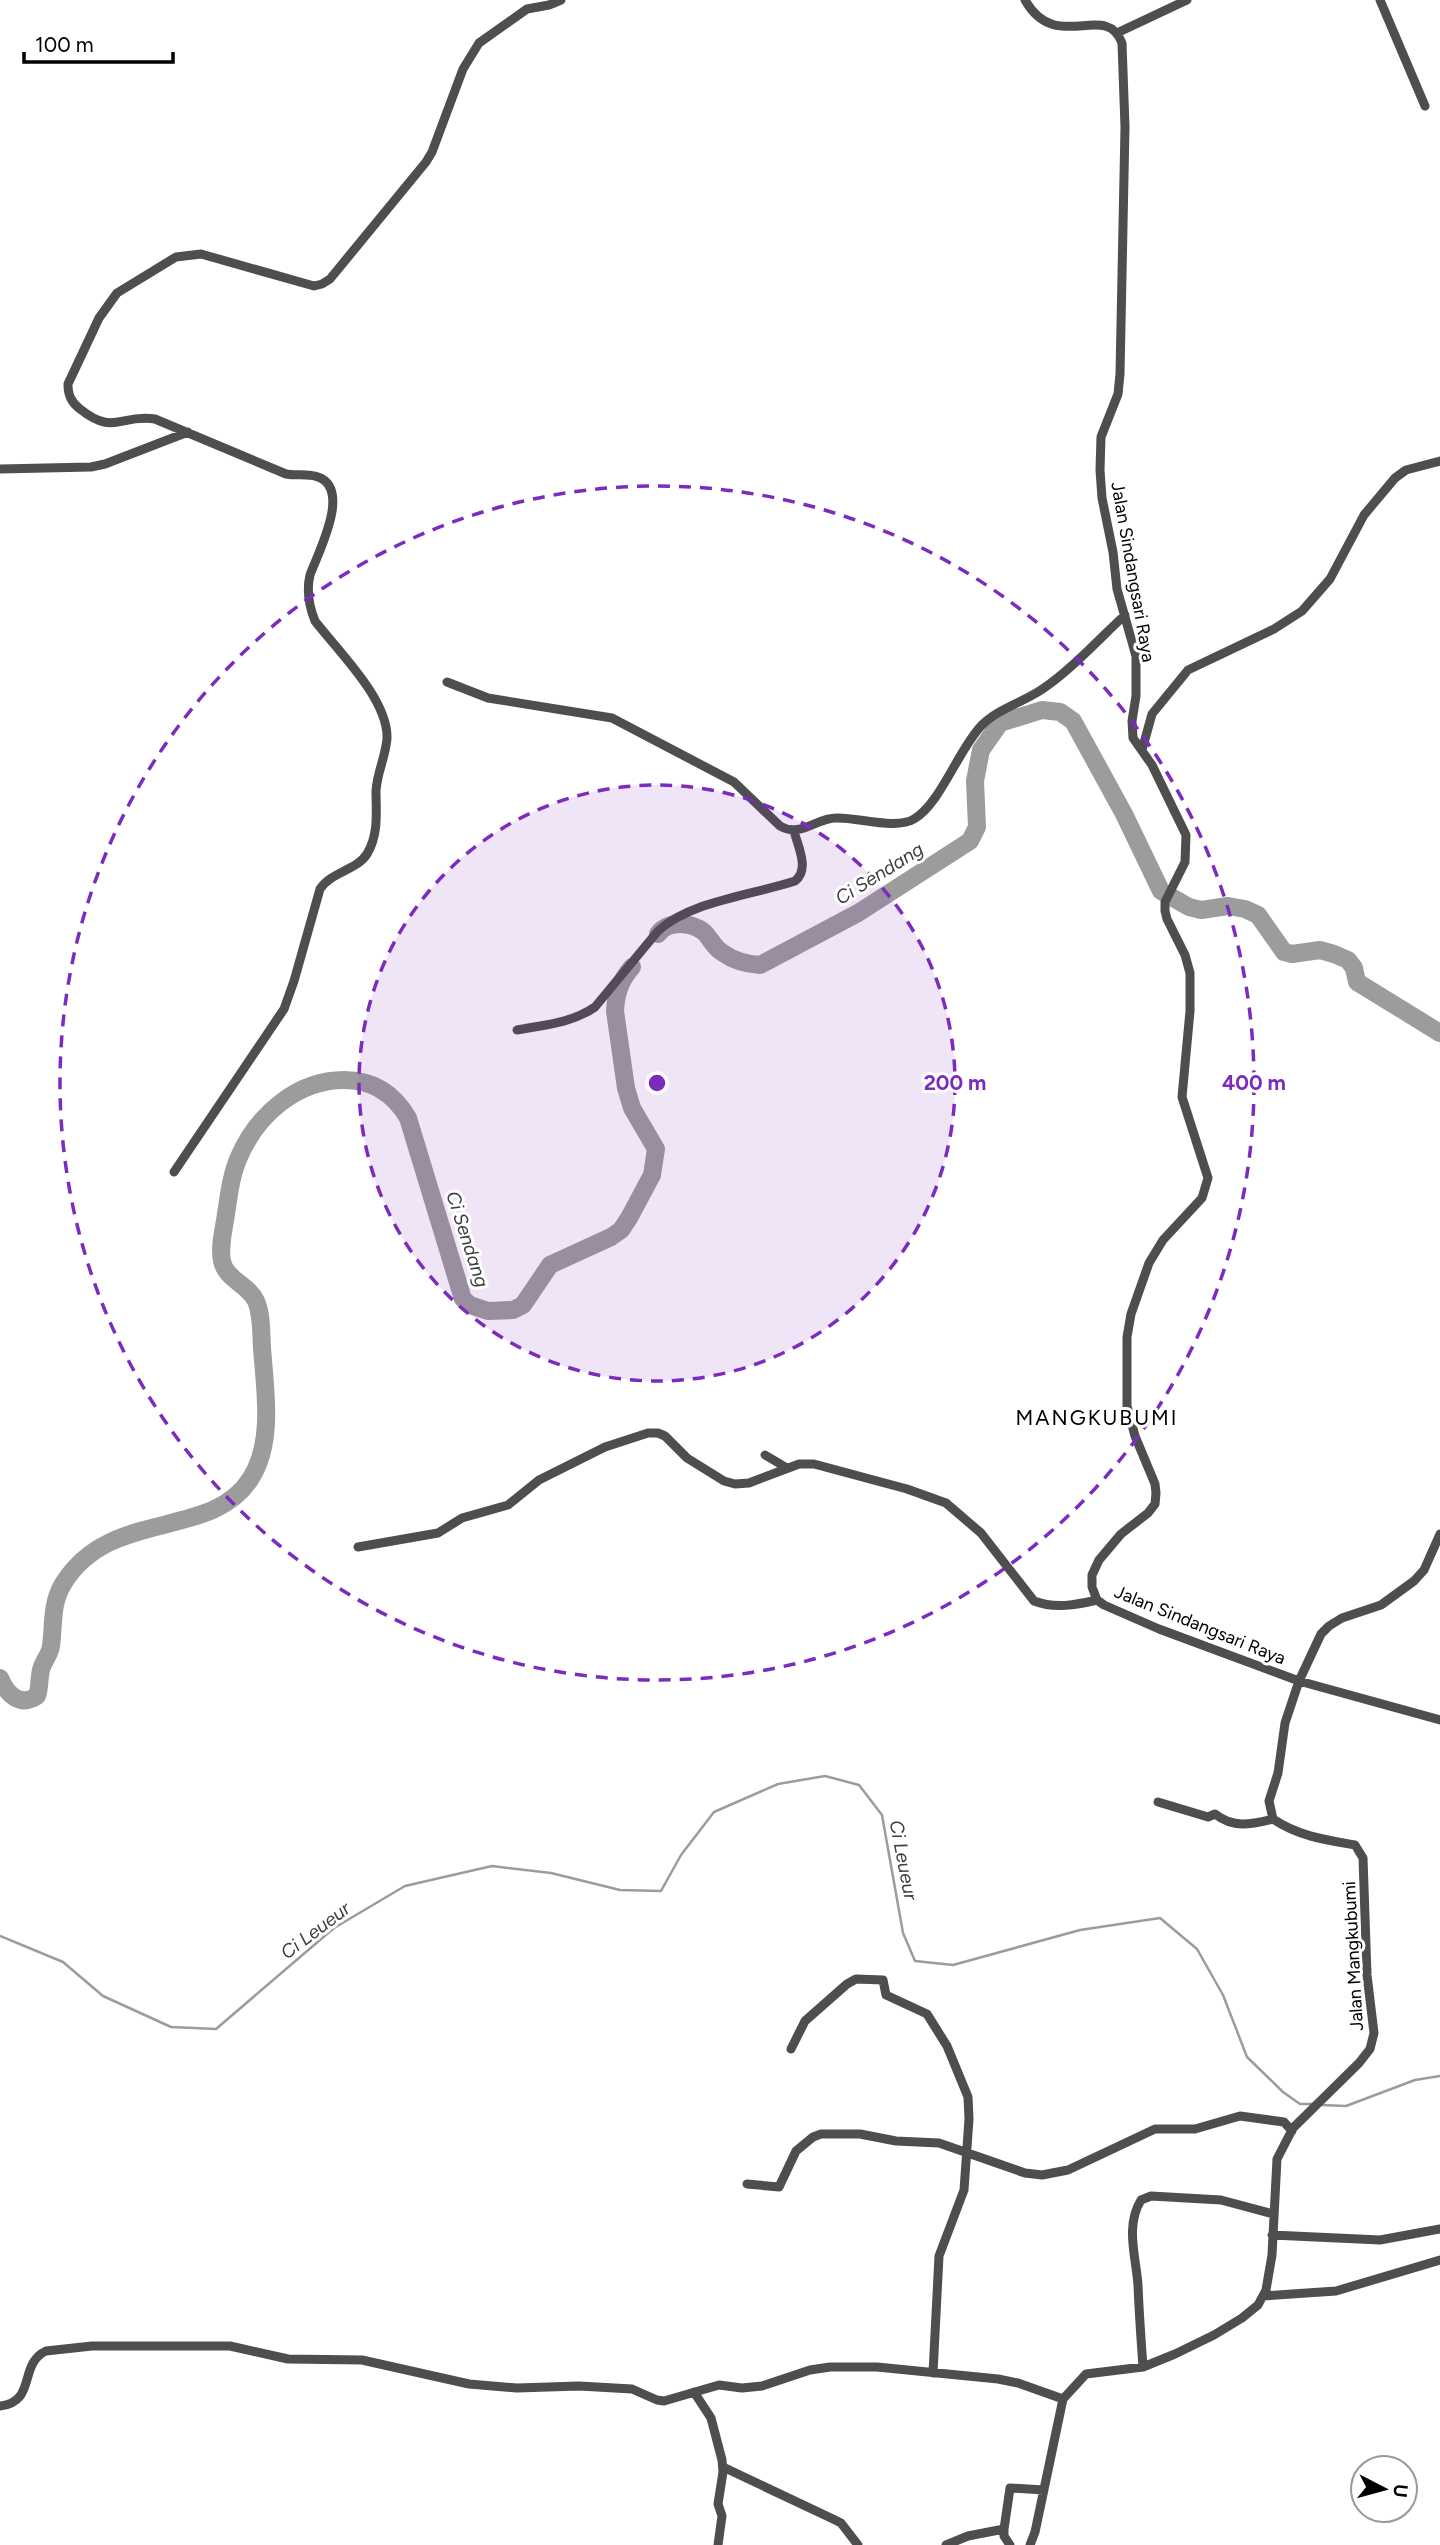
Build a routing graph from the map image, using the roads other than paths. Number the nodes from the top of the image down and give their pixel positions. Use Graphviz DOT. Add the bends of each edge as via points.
graph roads {
  1 [pos="561,0"];
  2 [pos="1025,0"];
  3 [pos="1186,0"];
  4 [pos="1380,0"];
  5 [pos="1119,32"];
  6 [pos="1425,106"];
  7 [pos="188,432"];
  8 [pos="1440,461"];
  9 [pos="0,469"];
  10 [pos="1125,615"];
  11 [pos="447,682"];
  12 [pos="1142,750"];
  13 [pos="794,831"];
  14 [pos="517,1030"];
  15 [pos="174,1172"];
  16 [pos="765,1455"];
  17 [pos="788,1468"];
  18 [pos="1440,1534"];
  19 [pos="358,1547"];
  20 [pos="1097,1600"];
  21 [pos="1299,1681"];
  22 [pos="1440,1720"];
  23 [pos="1158,1802"];
  24 [pos="1273,1819"];
  25 [pos="791,2049"];
  26 [pos="1292,2129"];
  27 [pos="966,2150"];
  28 [pos="747,2184"];
  29 [pos="1273,2214"];
  30 [pos="1440,2229"];
  31 [pos="1272,2235"];
  32 [pos="1440,2260"];
  33 [pos="1263,2296"];
  34 [pos="1143,2367"];
  35 [pos="933,2373"];
  36 [pos="695,2392"];
  37 [pos="1063,2399"];
  38 [pos="0,2406"];
  39 [pos="723,2468"];
  40 [pos="1044,2490"];
  41 [pos="1004,2529"];
  42 [pos="718,2545"];
  43 [pos="858,2545"];
  44 [pos="946,2545"];
  45 [pos="1010,2545"];
  46 [pos="1030,2545"];
  1 -- 7 [label="street" via="527,9 474,49 426,162 338,271 322,284 303,284 190,254 166,262 117,293 71,375 68,394 72,403 101,423 146,418"];
  2 -- 5 [label="street" via="1042,20 1055,25 1102,21"];
  3 -- 5 [label="street"];
  4 -- 6 [label="street"];
  5 -- 10 [label="street, Jalan Sindangsari Raya" via="1125,127 1120,374 1118,394 1101,437 1100,470"];
  7 -- 9 [label="street" via="91,467"];
  7 -- 15 [label="street" via="286,474 320,477 331,487 332,514 307,586 310,609 375,697 387,739 377,778 376,828 369,851 320,889 284,1009"];
  8 -- 12 [label="street" via="1411,468 1395,478 1364,515 1330,579 1302,611 1275,629 1188,670 1152,714"];
  10 -- 12 [label="street, Jalan Sindangsari Raya" via="1136,656 1132,731"];
  10 -- 13 [label="street" via="1050,683 985,722 916,818 897,823 837,818"];
  11 -- 13 [label="street" via="488,698 612,718 724,776 780,826"];
  12 -- 20 [label="street, Jalan Sindangsari Raya" via="1186,835 1185,862 1165,902 1167,919 1190,973 1182,1097 1208,1178 1202,1198 1163,1240 1149,1263 1131,1314 1128,1406 1135,1436 1156,1484 1155,1504 1098,1560 1092,1575"];
  13 -- 14 [label="street" via="803,865 800,877 670,920 584,1015"];
  16 -- 17 [label="street"];
  17 -- 19 [label="street" via="735,1484 687,1458 665,1436 649,1433 605,1447 539,1480 508,1505 462,1518 433,1534"];
  17 -- 20 [label="street" via="830,1466 946,1503 981,1533 1034,1601 1067,1606"];
  18 -- 21 [label="street" via="1414,1581 1381,1605 1342,1618 1321,1634"];
  20 -- 21 [label="street, Jalan Sindangsari Raya" via="1159,1629"];
  21 -- 22 [label="street, Jalan Sindangsari Raya"];
  21 -- 24 [label="street" via="1271,1788"];
  23 -- 24 [label="street" via="1208,1817 1215,1814 1236,1824"];
  24 -- 26 [label="street, Jalan Mangkubumi" via="1314,1838 1355,1845 1363,1857 1374,2033 1370,2049 1359,2063"];
  25 -- 27 [label="street" via="805,2021 847,1984 860,1979 883,1980 886,1995 927,2014 947,2046 968,2097"];
  26 -- 27 [label="street" via="1284,2122 1242,2116 1195,2129 1154,2129 1063,2172 1042,2175"];
  26 -- 29 [label="street, Jalan Mangkubumi" via="1277,2159"];
  27 -- 28 [label="street" via="860,2134 821,2134 796,2151 779,2188"];
  27 -- 35 [label="street" via="964,2190 939,2256"];
  29 -- 31 [label="street, Jalan Mangkubumi"];
  29 -- 34 [label="street" via="1221,2200 1151,2196 1141,2200 1133,2217 1133,2260"];
  30 -- 31 [label="street" via="1380,2240"];
  31 -- 33 [label="street, Jalan Mangkubumi"];
  32 -- 33 [label="street" via="1336,2291"];
  33 -- 34 [label="street" via="1258,2305 1214,2336"];
  34 -- 37 [label="street" via="1086,2374"];
  35 -- 36 [label="street" via="830,2367 752,2388 719,2385"];
  35 -- 37 [label="street" via="1018,2382"];
  36 -- 38 [label="street" via="664,2401 632,2389 469,2384 362,2360 288,2360 230,2346 92,2346 40,2353 19,2399"];
  36 -- 39 [label="street" via="716,2431"];
  37 -- 40 [label="street"];
  39 -- 42 [label="street"];
  39 -- 43 [label="street" via="841,2523"];
  40 -- 41 [label="street" via="1010,2488"];
  40 -- 46 [label="street"];
  41 -- 44 [label="street"];
  41 -- 45 [label="street"];
}
